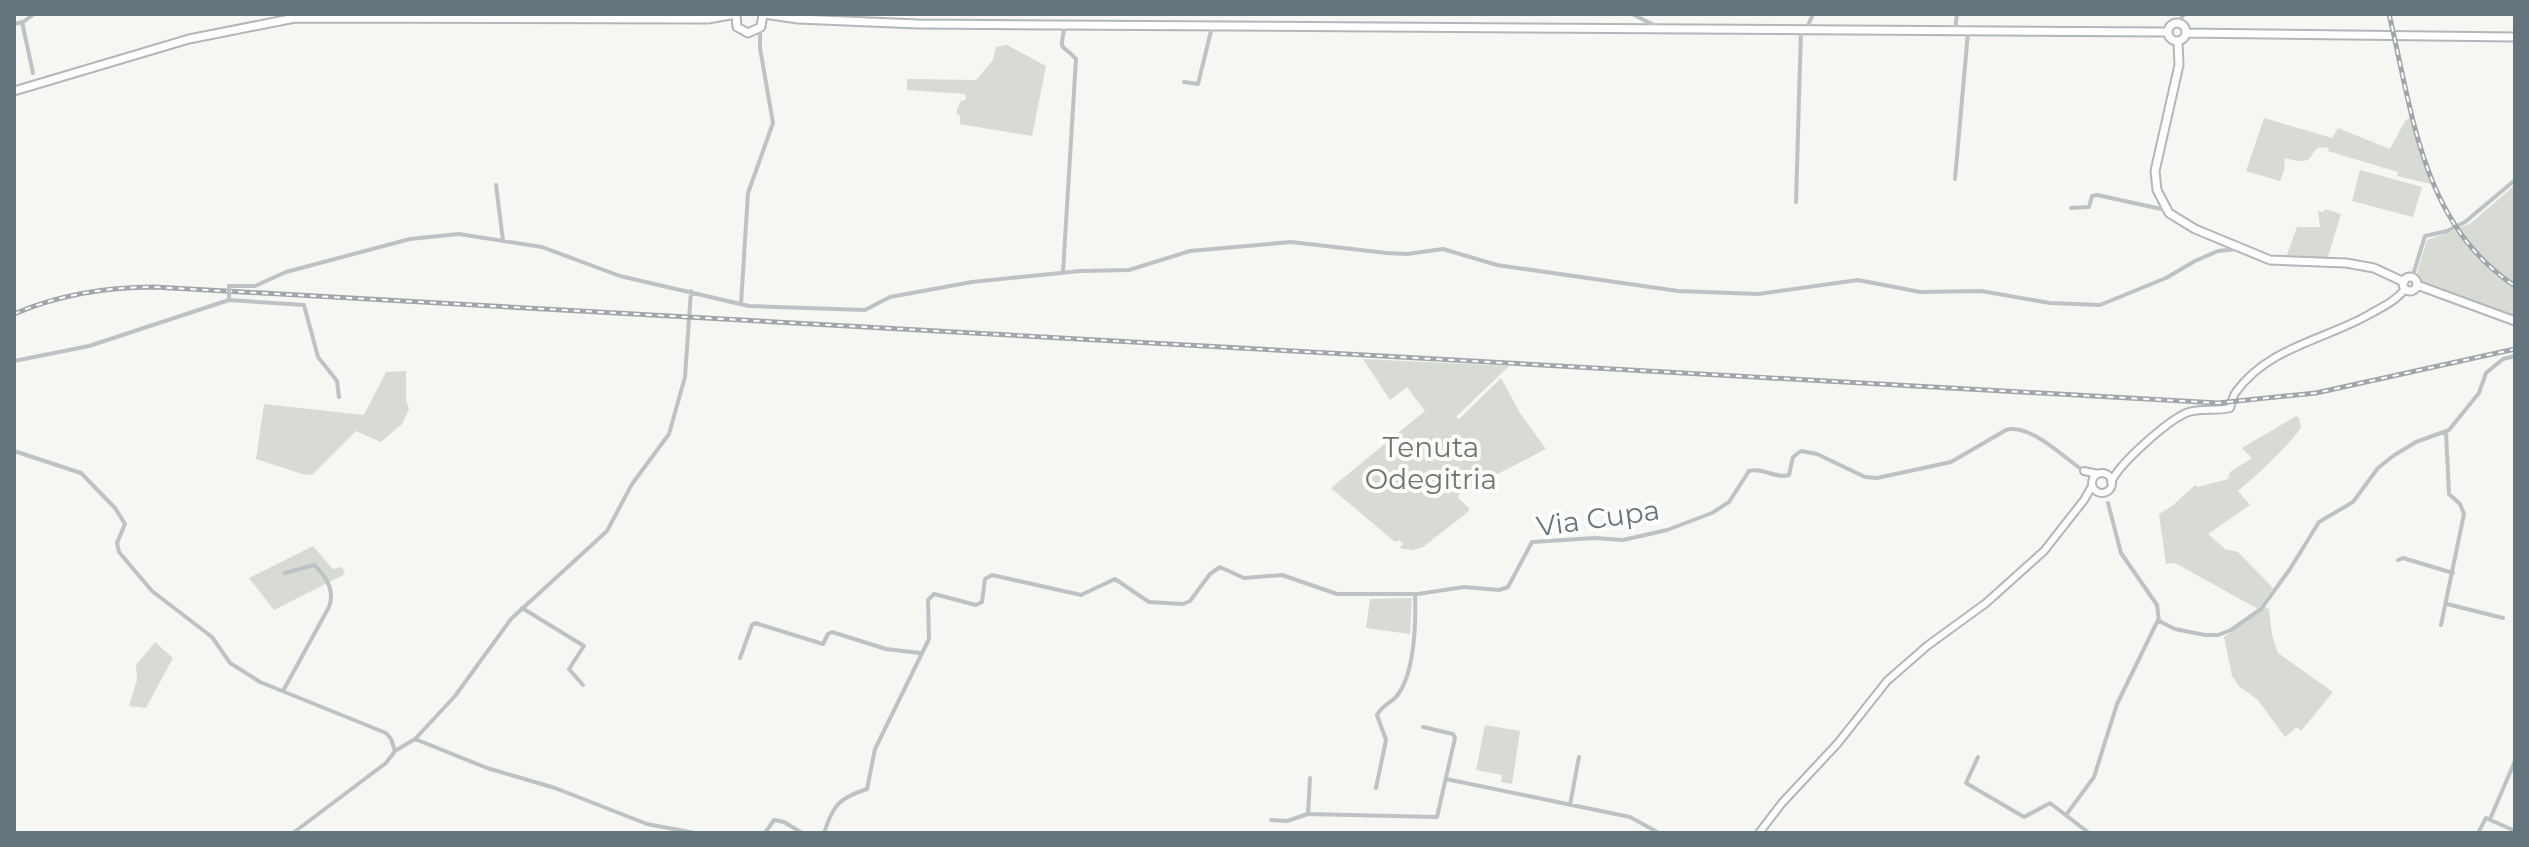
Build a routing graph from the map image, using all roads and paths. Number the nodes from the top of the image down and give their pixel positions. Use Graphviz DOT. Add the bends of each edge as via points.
graph roads {
  1 [pos="34,14"];
  2 [pos="736,14"];
  3 [pos="763,14"];
  4 [pos="1632,14"];
  5 [pos="1813,14"];
  6 [pos="1957,14"];
  7 [pos="2184,14"];
  8 [pos="721,18"];
  9 [pos="798,19"];
  10 [pos="22,22"];
  11 [pos="2178,23"];
  12 [pos="14,24"];
  13 [pos="736,24"];
  14 [pos="1065,25"];
  15 [pos="761,27"];
  16 [pos="1212,27"];
  17 [pos="1658,27"];
  18 [pos="1804,30"];
  19 [pos="1955,32"];
  20 [pos="1968,32"];
  21 [pos="2167,32"];
  22 [pos="748,33"];
  23 [pos="2186,33"];
  24 [pos="2515,37"];
  25 [pos="2178,42"];
  26 [pos="760,48"];
  27 [pos="33,73"];
  28 [pos="1184,82"];
  29 [pos="14,91"];
  30 [pos="1955,179"];
  31 [pos="2515,180"];
  32 [pos="496,185"];
  33 [pos="1796,202"];
  34 [pos="2071,208"];
  35 [pos="2168,210"];
  36 [pos="503,241"];
  37 [pos="2238,249"];
  38 [pos="1063,272"];
  39 [pos="2409,283"];
  40 [pos="691,291"];
  41 [pos="229,300"];
  42 [pos="741,304"];
  43 [pos="2515,321"];
  44 [pos="2515,356"];
  45 [pos="14,361"];
  46 [pos="339,397"];
  47 [pos="2446,432"];
  48 [pos="14,451"];
  49 [pos="2119,470"];
  50 [pos="2084,471"];
  51 [pos="2102,474"];
  52 [pos="2092,484"];
  53 [pos="2105,490"];
  54 [pos="2084,500"];
  55 [pos="2108,503"];
  56 [pos="2398,560"];
  57 [pos="285,573"];
  58 [pos="2453,573"];
  59 [pos="1415,594"];
  60 [pos="2447,604"];
  61 [pos="522,608"];
  62 [pos="2159,618"];
  63 [pos="2503,618"];
  64 [pos="2441,625"];
  65 [pos="920,653"];
  66 [pos="740,658"];
  67 [pos="583,685"];
  68 [pos="283,691"];
  69 [pos="1423,727"];
  70 [pos="415,739"];
  71 [pos="395,751"];
  72 [pos="1579,757"];
  73 [pos="1978,757"];
  74 [pos="2515,761"];
  75 [pos="1310,778"];
  76 [pos="1446,779"];
  77 [pos="1376,788"];
  78 [pos="1570,805"];
  79 [pos="1308,814"];
  80 [pos="2066,815"];
  81 [pos="2490,819"];
  82 [pos="1271,820"];
  83 [pos="2515,831"];
  84 [pos="293,833"];
  85 [pos="695,833"];
  86 [pos="765,833"];
  87 [pos="802,833"];
  88 [pos="824,833"];
  89 [pos="1659,833"];
  90 [pos="1759,833"];
  91 [pos="2089,833"];
  92 [pos="2478,833"];
  1 -- 10 [label="street"];
  2 -- 8 [label="main road"];
  2 -- 13 [label="main road"];
  3 -- 9 [label="main road"];
  3 -- 15 [label="main road"];
  4 -- 17 [label="street"];
  5 -- 18 [label="street"];
  6 -- 19 [label="street"];
  7 -- 11 [label="street"];
  8 -- 13 [label="main road"];
  8 -- 29 [label="main road" via="295,18 189,39"];
  9 -- 14 [label="main road"];
  9 -- 15 [label="main road"];
  10 -- 12 [label="street"];
  10 -- 27 [label="street"];
  11 -- 21 [label="main road"];
  11 -- 23 [label="main road"];
  13 -- 22 [label="main road"];
  14 -- 16 [label="main road"];
  14 -- 38 [label="street" via="1062,49 1076,59"];
  15 -- 22 [label="main road"];
  15 -- 26 [label="street"];
  16 -- 17 [label="main road"];
  16 -- 28 [label="street" via="1198,84"];
  17 -- 18 [label="main road"];
  18 -- 19 [label="main road"];
  18 -- 33 [label="street"];
  19 -- 20 [label="main road"];
  20 -- 21 [label="main road"];
  20 -- 30 [label="street"];
  21 -- 25 [label="main road"];
  22 -- 26 [label="street"];
  23 -- 24 [label="main road"];
  23 -- 25 [label="main road"];
  25 -- 35 [label="main road" via="2179,65 2155,171 2157,190"];
  26 -- 42 [label="street" via="773,125 748,193"];
  31 -- 39 [label="street" via="2465,222 2425,236"];
  32 -- 36 [label="street"];
  34 -- 35 [label="street" via="2085,209 2097,195"];
  35 -- 37 [label="main road" via="2184,224"];
  36 -- 40 [label="street" via="542,247 620,276"];
  36 -- 41 [label="street, bridge" via="459,234 410,239 286,272 255,286 229,286"];
  37 -- 38 [label="street" via="2218,251 2100,305 1981,291 1920,292 1858,280 1758,294 1678,291 1497,265 1443,249 1407,254 1291,242 1190,251 1129,270"];
  37 -- 39 [label="main road" via="2281,262 2374,268"];
  38 -- 42 [label="street" via="890,297 865,310"];
  39 -- 43 [label="main road"];
  39 -- 49 [label="street" via="2351,326 2279,354 2242,385 2230,408 2185,413"];
  40 -- 42 [label="street"];
  40 -- 61 [label="street" via="685,377 669,434 632,484 607,531"];
  41 -- 45 [label="street" via="89,346"];
  41 -- 46 [label="street" via="304,305 318,357 337,381"];
  44 -- 47 [label="street" via="2486,373 2479,393"];
  47 -- 58 [label="street" via="2449,494 2464,512"];
  47 -- 62 [label="street" via="2393,456 2353,502 2319,522 2265,605 2231,630 2205,635 2167,627"];
  48 -- 68 [label="street" via="84,476 123,518 117,549 144,582 212,637 230,663"];
  49 -- 51 [label="street"];
  49 -- 53 [label="street"];
  50 -- 51 [label="street"];
  50 -- 52 [label="street"];
  50 -- 59 [label="street, Via Cupa" via="2018,428 1951,462 1877,478 1801,451 1793,457 1789,475 1749,471 1729,502 1667,530 1623,540 1532,542 1505,588"];
  51 -- 52 [label="street"];
  51 -- 53 [label="street"];
  52 -- 53 [label="street"];
  52 -- 54 [label="street"];
  53 -- 54 [label="street"];
  53 -- 55 [label="street"];
  54 -- 90 [label="street" via="2044,551 1887,681"];
  55 -- 62 [label="street" via="2121,553 2157,605"];
  56 -- 58 [label="street"];
  57 -- 68 [label="street" via="314,565 332,597"];
  58 -- 60 [label="street"];
  59 -- 65 [label="street, Via Cupa" via="1337,594 1282,575 1244,578 1220,567 1183,604 1149,602 1115,579 1081,595 992,575 985,579 982,602 976,605 934,594 928,600 929,639"];
  59 -- 77 [label="street" via="1413,660 1396,696 1377,715 1386,740"];
  60 -- 63 [label="street"];
  60 -- 64 [label="street"];
  61 -- 67 [label="street" via="584,646 569,669"];
  61 -- 70 [label="street"];
  62 -- 80 [label="street" via="2117,704 2096,775"];
  65 -- 66 [label="street" via="886,649 832,632 823,644 755,623"];
  65 -- 88 [label="street" via="875,749 867,789 845,796"];
  68 -- 71 [label="street" via="386,733"];
  69 -- 76 [label="street" via="1455,736"];
  70 -- 71 [label="street"];
  70 -- 85 [label="street" via="649,825"];
  71 -- 84 [label="street"];
  72 -- 78 [label="street"];
  73 -- 80 [label="street" via="1966,783 2024,817 2048,802"];
  74 -- 81 [label="street"];
  75 -- 79 [label="street"];
  76 -- 78 [label="street"];
  76 -- 79 [label="street" via="1435,817"];
  78 -- 89 [label="street" via="1630,817"];
  79 -- 82 [label="street"];
  80 -- 91 [label="street"];
  81 -- 83 [label="street"];
  81 -- 92 [label="street"];
  86 -- 87 [label="street" via="777,820"];
}
